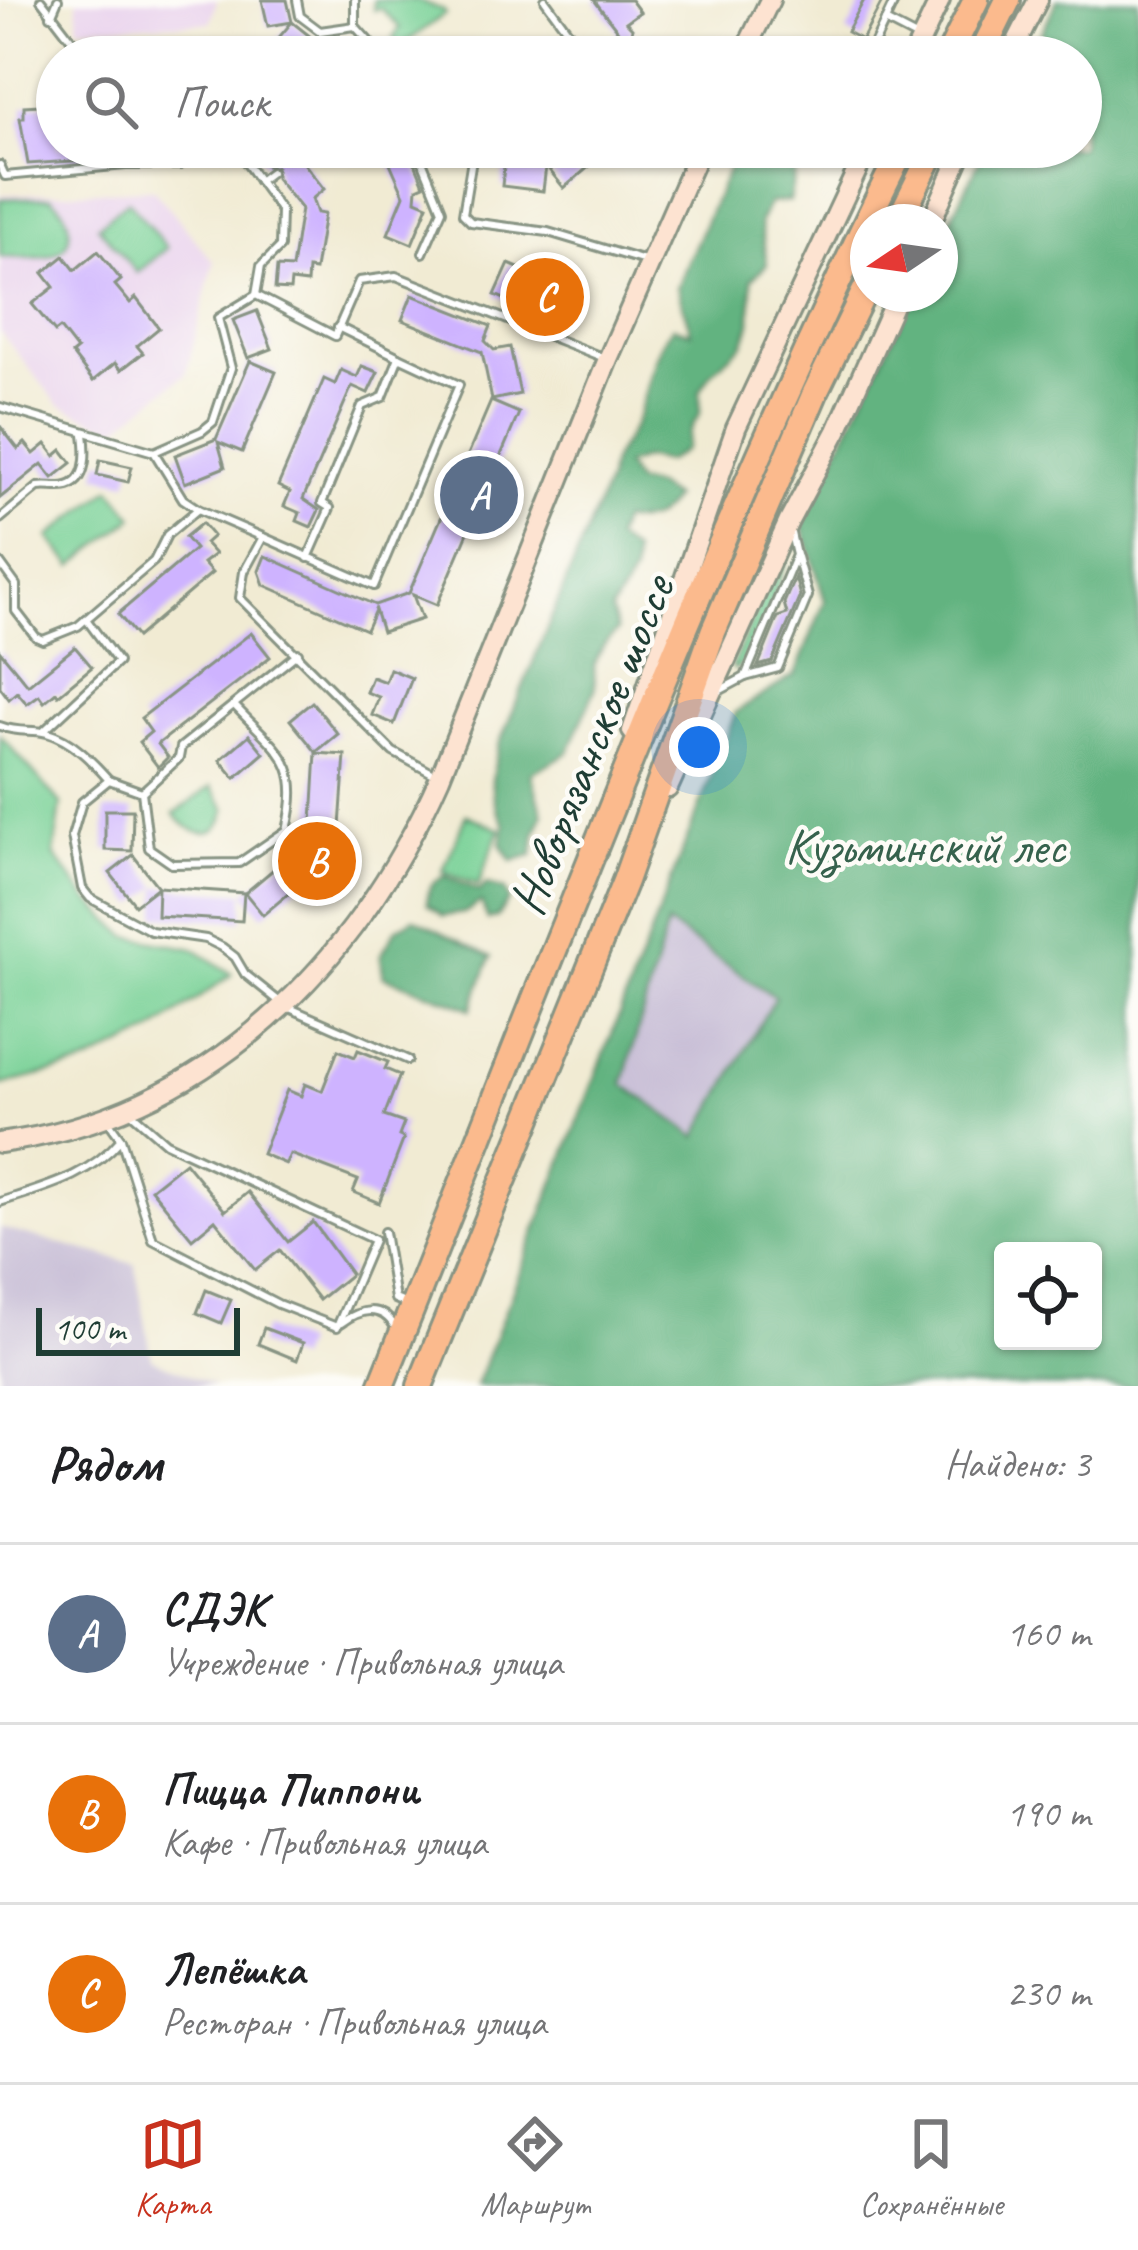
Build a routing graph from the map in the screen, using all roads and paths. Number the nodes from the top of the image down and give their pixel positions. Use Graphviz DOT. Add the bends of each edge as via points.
graph roads {
  1 [pos="41,0"];
  2 [pos="58,0"];
  3 [pos="297,0"];
  4 [pos="355,0"];
  5 [pos="545,0"];
  6 [pos="770,0"];
  7 [pos="895,0"];
  8 [pos="940,0"];
  9 [pos="976,0"];
  10 [pos="1008,0"];
  11 [pos="1038,0"];
  12 [pos="51,16"];
  13 [pos="885,21"];
  14 [pos="355,26"];
  15 [pos="68,36"];
  16 [pos="364,36"];
  17 [pos="571,36"];
  18 [pos="752,36"];
  19 [pos="878,36"];
  20 [pos="903,36"];
  21 [pos="923,36"];
  22 [pos="958,36"];
  23 [pos="990,36"];
  24 [pos="1020,36"];
  25 [pos="0,165"];
  26 [pos="93,168"];
  27 [pos="249,168"];
  28 [pos="425,168"];
  29 [pos="471,168"];
  30 [pos="691,168"];
  31 [pos="858,168"];
  32 [pos="893,168"];
  33 [pos="924,168"];
  34 [pos="955,168"];
  35 [pos="271,172"];
  36 [pos="259,182"];
  37 [pos="907,204"];
  38 [pos="939,204"];
  39 [pos="423,253"];
  40 [pos="648,262"];
  41 [pos="256,295"];
  42 [pos="854,312"];
  43 [pos="890,312"];
  44 [pos="338,327"];
  45 [pos="399,357"];
  46 [pos="608,359"];
  47 [pos="0,407"];
  48 [pos="84,434"];
  49 [pos="154,452"];
  50 [pos="198,509"];
  51 [pos="0,519"];
  52 [pos="789,521"];
  53 [pos="263,537"];
  54 [pos="796,555"];
  55 [pos="308,557"];
  56 [pos="0,562"];
  57 [pos="86,619"];
  58 [pos="298,653"];
  59 [pos="745,677"];
  60 [pos="714,693"];
  61 [pos="235,705"];
  62 [pos="0,726"];
  63 [pos="44,731"];
  64 [pos="440,777"];
  65 [pos="109,780"];
  66 [pos="142,792"];
  67 [pos="592,863"];
  68 [pos="629,868"];
  69 [pos="285,1006"];
  70 [pos="408,1060"];
  71 [pos="128,1111"];
  72 [pos="106,1118"];
  73 [pos="121,1139"];
  74 [pos="0,1143"];
  75 [pos="0,1202"];
  76 [pos="384,1232"];
  77 [pos="413,1307"];
  78 [pos="338,1325"];
  79 [pos="399,1342"];
  80 [pos="381,1386"];
  81 [pos="420,1386"];
  1 -- 12 [label="lane"];
  2 -- 12 [label="lane"];
  3 -- 14 [label="lane" via="300,16 320,31"];
  4 -- 14 [label="lane"];
  5 -- 17 [label="lane"];
  6 -- 18 [label="main road"];
  7 -- 13 [label="lane"];
  8 -- 21 [label="main road"];
  9 -- 22 [label="highway"];
  10 -- 23 [label="highway"];
  11 -- 24 [label="main road"];
  12 -- 15 [label="lane"];
  13 -- 19 [label="lane"];
  13 -- 20 [label="lane"];
  14 -- 16 [label="lane"];
  25 -- 26 [label="lane" via="5,176"];
  27 -- 36 [label="lane"];
  28 -- 39 [label="lane" via="442,210"];
  29 -- 40 [label="lane" via="463,214 471,222 548,232"];
  30 -- 40 [label="main road"];
  31 -- 67 [label="main road" via="736,428"];
  32 -- 67 [label="highway, Новорязанское шоссе" via="788,387"];
  33 -- 37 [label="highway"];
  34 -- 38 [label="main road"];
  35 -- 36 [label="lane"];
  36 -- 41 [label="lane" via="281,211 280,247 261,266"];
  40 -- 46 [label="main road"];
  41 -- 44 [label="lane" via="334,336"];
  41 -- 49 [label="lane" via="218,318 231,368 212,422"];
  42 -- 68 [label="highway, Новорязанское шоссе" via="713,632"];
  43 -- 52 [label="main road"];
  44 -- 45 [label="lane"];
  44 -- 46 [label="lane" via="358,281 396,276"];
  45 -- 55 [label="lane" via="383,397 362,406"];
  45 -- 55 [label="lane" via="459,385 374,586"];
  46 -- 64 [label="main road"];
  47 -- 48 [label="lane"];
  48 -- 49 [label="lane"];
  48 -- 51 [label="lane" via="85,471 63,488 38,488"];
  49 -- 50 [label="lane"];
  50 -- 53 [label="lane"];
  50 -- 57 [label="lane" via="169,533 154,561"];
  52 -- 54 [label="lane"];
  52 -- 60 [label="main road"];
  53 -- 55 [label="lane"];
  53 -- 58 [label="lane" via="239,598"];
  54 -- 59 [label="lane"];
  54 -- 59 [label="lane" via="808,596 778,668"];
  56 -- 57 [label="lane" via="16,585 16,611 40,640"];
  57 -- 63 [label="lane" via="118,662"];
  58 -- 61 [label="lane"];
  58 -- 64 [label="lane" via="393,752"];
  59 -- 60 [label="lane"];
  60 -- 68 [label="main road"];
  61 -- 66 [label="lane" via="181,747"];
  61 -- 66 [label="lane" via="291,766 287,830 239,862 172,864 148,848"];
  62 -- 63 [label="lane"];
  63 -- 65 [label="lane"];
  64 -- 69 [label="main road" via="391,875"];
  65 -- 66 [label="lane"];
  65 -- 69 [label="lane" via="82,802 71,836 90,898 151,931 222,947"];
  67 -- 77 [label="highway, Новорязанское шоссе"];
  68 -- 81 [label="highway, Новорязанское шоссе"];
  69 -- 70 [label="lane"];
  69 -- 71 [label="main road" via="197,1074"];
  71 -- 72 [label="main road"];
  71 -- 78 [label="lane" via="166,1143 374,1240"];
  72 -- 73 [label="lane"];
  72 -- 74 [label="main road"];
  73 -- 75 [label="lane" via="67,1180"];
  73 -- 78 [label="lane" via="153,1240"];
  76 -- 77 [label="lane" via="395,1299"];
  77 -- 79 [label="highway, Новорязанское шоссе"];
  78 -- 79 [label="lane" via="372,1310 388,1316"];
  79 -- 80 [label="highway, Новорязанское шоссе"];
}
